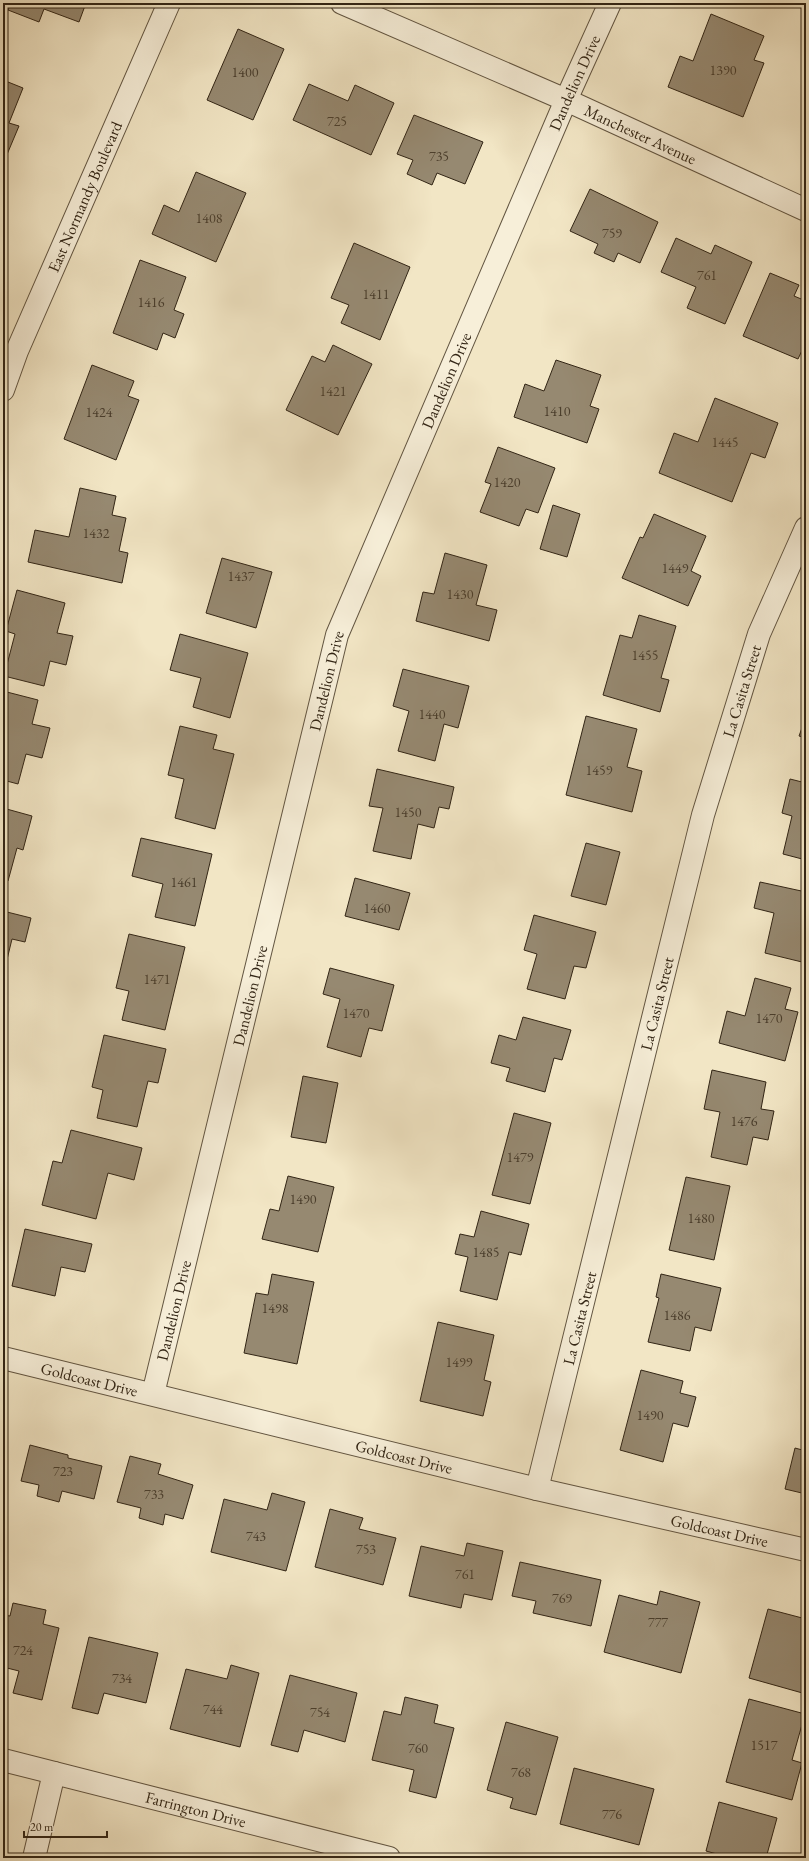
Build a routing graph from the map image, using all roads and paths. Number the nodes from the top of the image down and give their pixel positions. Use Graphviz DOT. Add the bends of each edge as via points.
graph roads {
  1 [pos="169,3"];
  2 [pos="342,3"];
  3 [pos="610,3"];
  4 [pos="566,100"];
  5 [pos="806,210"];
  6 [pos="3,390"];
  7 [pos="806,528"];
  8 [pos="3,1358"];
  9 [pos="153,1394"];
  10 [pos="537,1489"];
  11 [pos="806,1550"];
  12 [pos="3,1760"];
  13 [pos="54,1773"];
  14 [pos="34,1858"];
  15 [pos="390,1858"];
  1 -- 6 [label="street, East Normandy Boulevard" via="17,352"];
  2 -- 4 [label="street, Manchester Avenue"];
  3 -- 4 [label="street, Dandelion Drive"];
  4 -- 5 [label="street, Manchester Avenue"];
  4 -- 9 [label="street, Dandelion Drive" via="337,635"];
  7 -- 10 [label="street, La Casita Street" via="759,634 703,816"];
  8 -- 9 [label="street, Goldcoast Drive"];
  9 -- 10 [label="street, Goldcoast Drive"];
  10 -- 11 [label="street, Goldcoast Drive"];
  12 -- 13 [label="street, Farrington Drive"];
  13 -- 14 [label="street"];
  13 -- 15 [label="street, Farrington Drive"];
}
